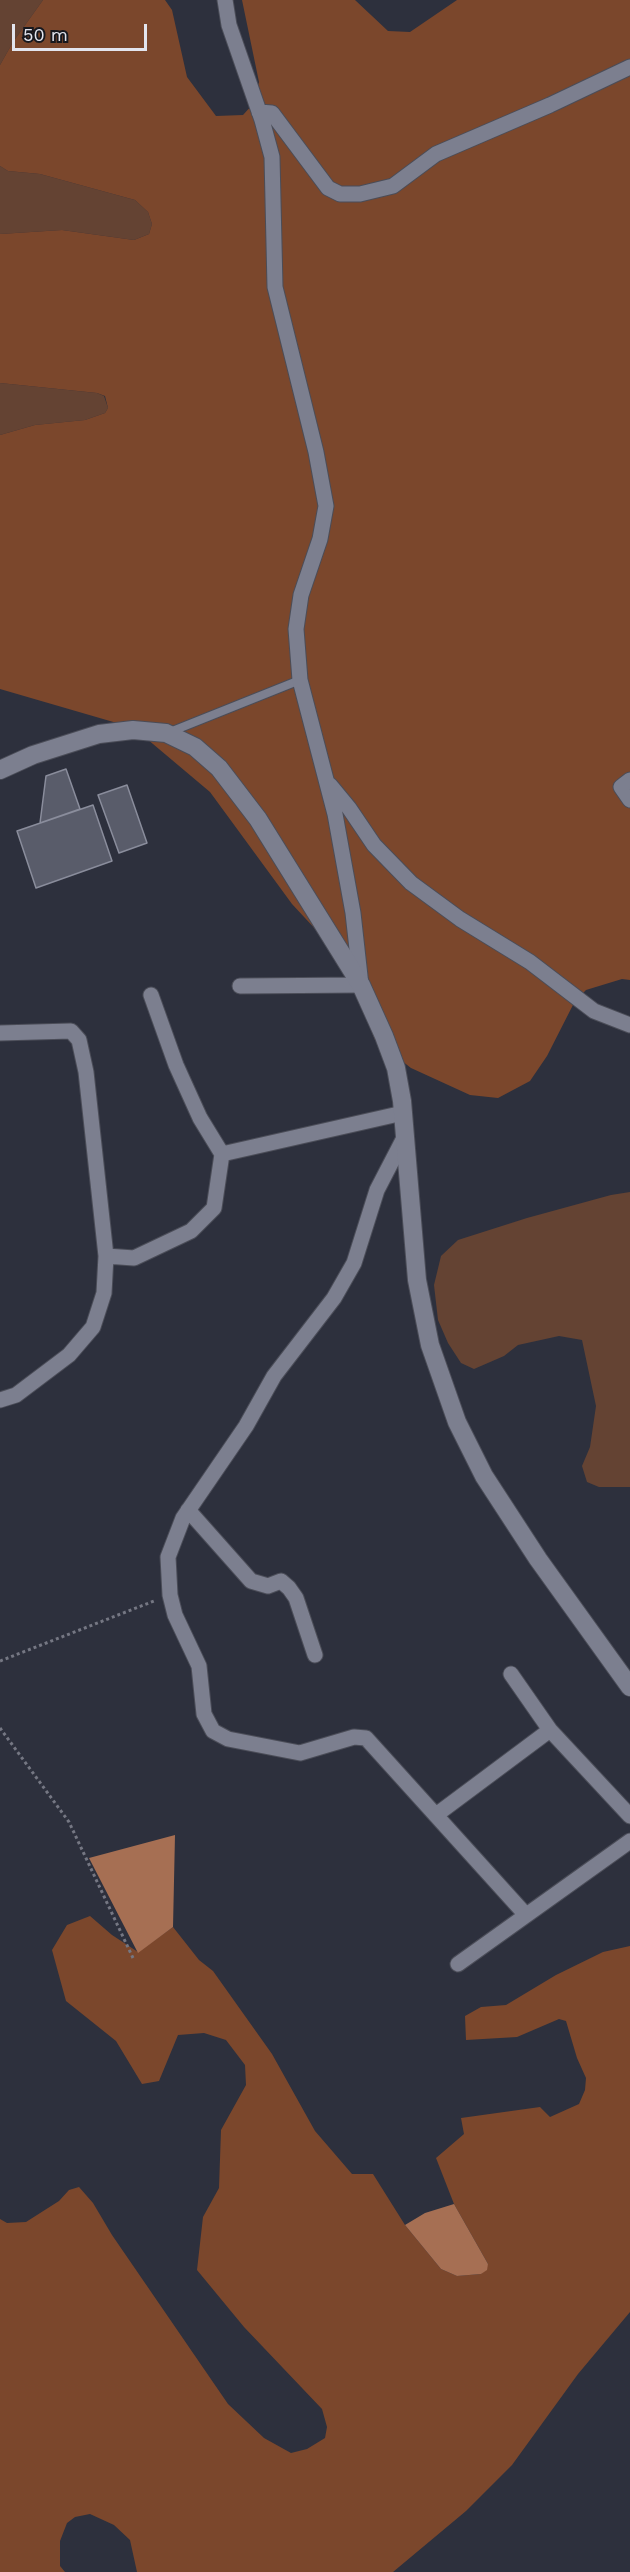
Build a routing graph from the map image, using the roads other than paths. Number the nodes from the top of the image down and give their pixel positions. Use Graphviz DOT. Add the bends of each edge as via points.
graph roads {
  1 [pos="225,0"];
  2 [pos="630,67"];
  3 [pos="259,112"];
  4 [pos="300,680"];
  5 [pos="166,733"];
  6 [pos="0,770"];
  7 [pos="630,780"];
  8 [pos="327,781"];
  9 [pos="630,800"];
  10 [pos="361,985"];
  11 [pos="240,986"];
  12 [pos="151,994"];
  13 [pos="630,1025"];
  14 [pos="0,1033"];
  15 [pos="403,1113"];
  16 [pos="405,1136"];
  17 [pos="222,1154"];
  18 [pos="106,1256"];
  19 [pos="0,1400"];
  20 [pos="188,1510"];
  21 [pos="315,1654"];
  22 [pos="511,1674"];
  23 [pos="630,1687"];
  24 [pos="550,1730"];
  25 [pos="436,1815"];
  26 [pos="630,1816"];
  27 [pos="630,1841"];
  28 [pos="525,1914"];
  29 [pos="458,1964"];
  1 -- 3 [label="street" via="229,25"];
  2 -- 3 [label="street" via="436,153 393,186 360,194 340,194 328,188 272,113"];
  3 -- 4 [label="street" via="272,157 276,287 326,506 320,539 301,595 296,629"];
  4 -- 5 [label="lane"];
  4 -- 8 [label="street"];
  5 -- 6 [label="street" via="133,730 99,734"];
  5 -- 10 [label="street" via="195,747 219,768 258,819"];
  7 -- 9 [label="street" via="621,786"];
  8 -- 10 [label="street"];
  8 -- 13 [label="street" via="374,845 411,883 530,962 594,1011"];
  10 -- 11 [label="street"];
  10 -- 15 [label="street" via="396,1068"];
  12 -- 17 [label="street" via="176,1065"];
  14 -- 18 [label="street" via="71,1031 79,1040"];
  15 -- 16 [label="street"];
  15 -- 17 [label="street"];
  16 -- 20 [label="street" via="377,1190 354,1263 334,1298 274,1376 246,1426"];
  16 -- 23 [label="street" via="417,1280 430,1345 457,1422 484,1476 538,1559"];
  17 -- 18 [label="street" via="214,1208 191,1231 134,1258"];
  18 -- 19 [label="street" via="104,1293 93,1327 69,1355 41,1378 16,1395"];
  20 -- 21 [label="street" via="251,1581 268,1586 281,1581 289,1588"];
  20 -- 25 [label="street" via="168,1557 170,1595 199,1666 204,1714 213,1731 228,1739 300,1754 354,1737 366,1738"];
  22 -- 24 [label="street"];
  24 -- 25 [label="street"];
  24 -- 26 [label="street"];
  25 -- 28 [label="street"];
  27 -- 28 [label="street"];
  28 -- 29 [label="street"];
}
